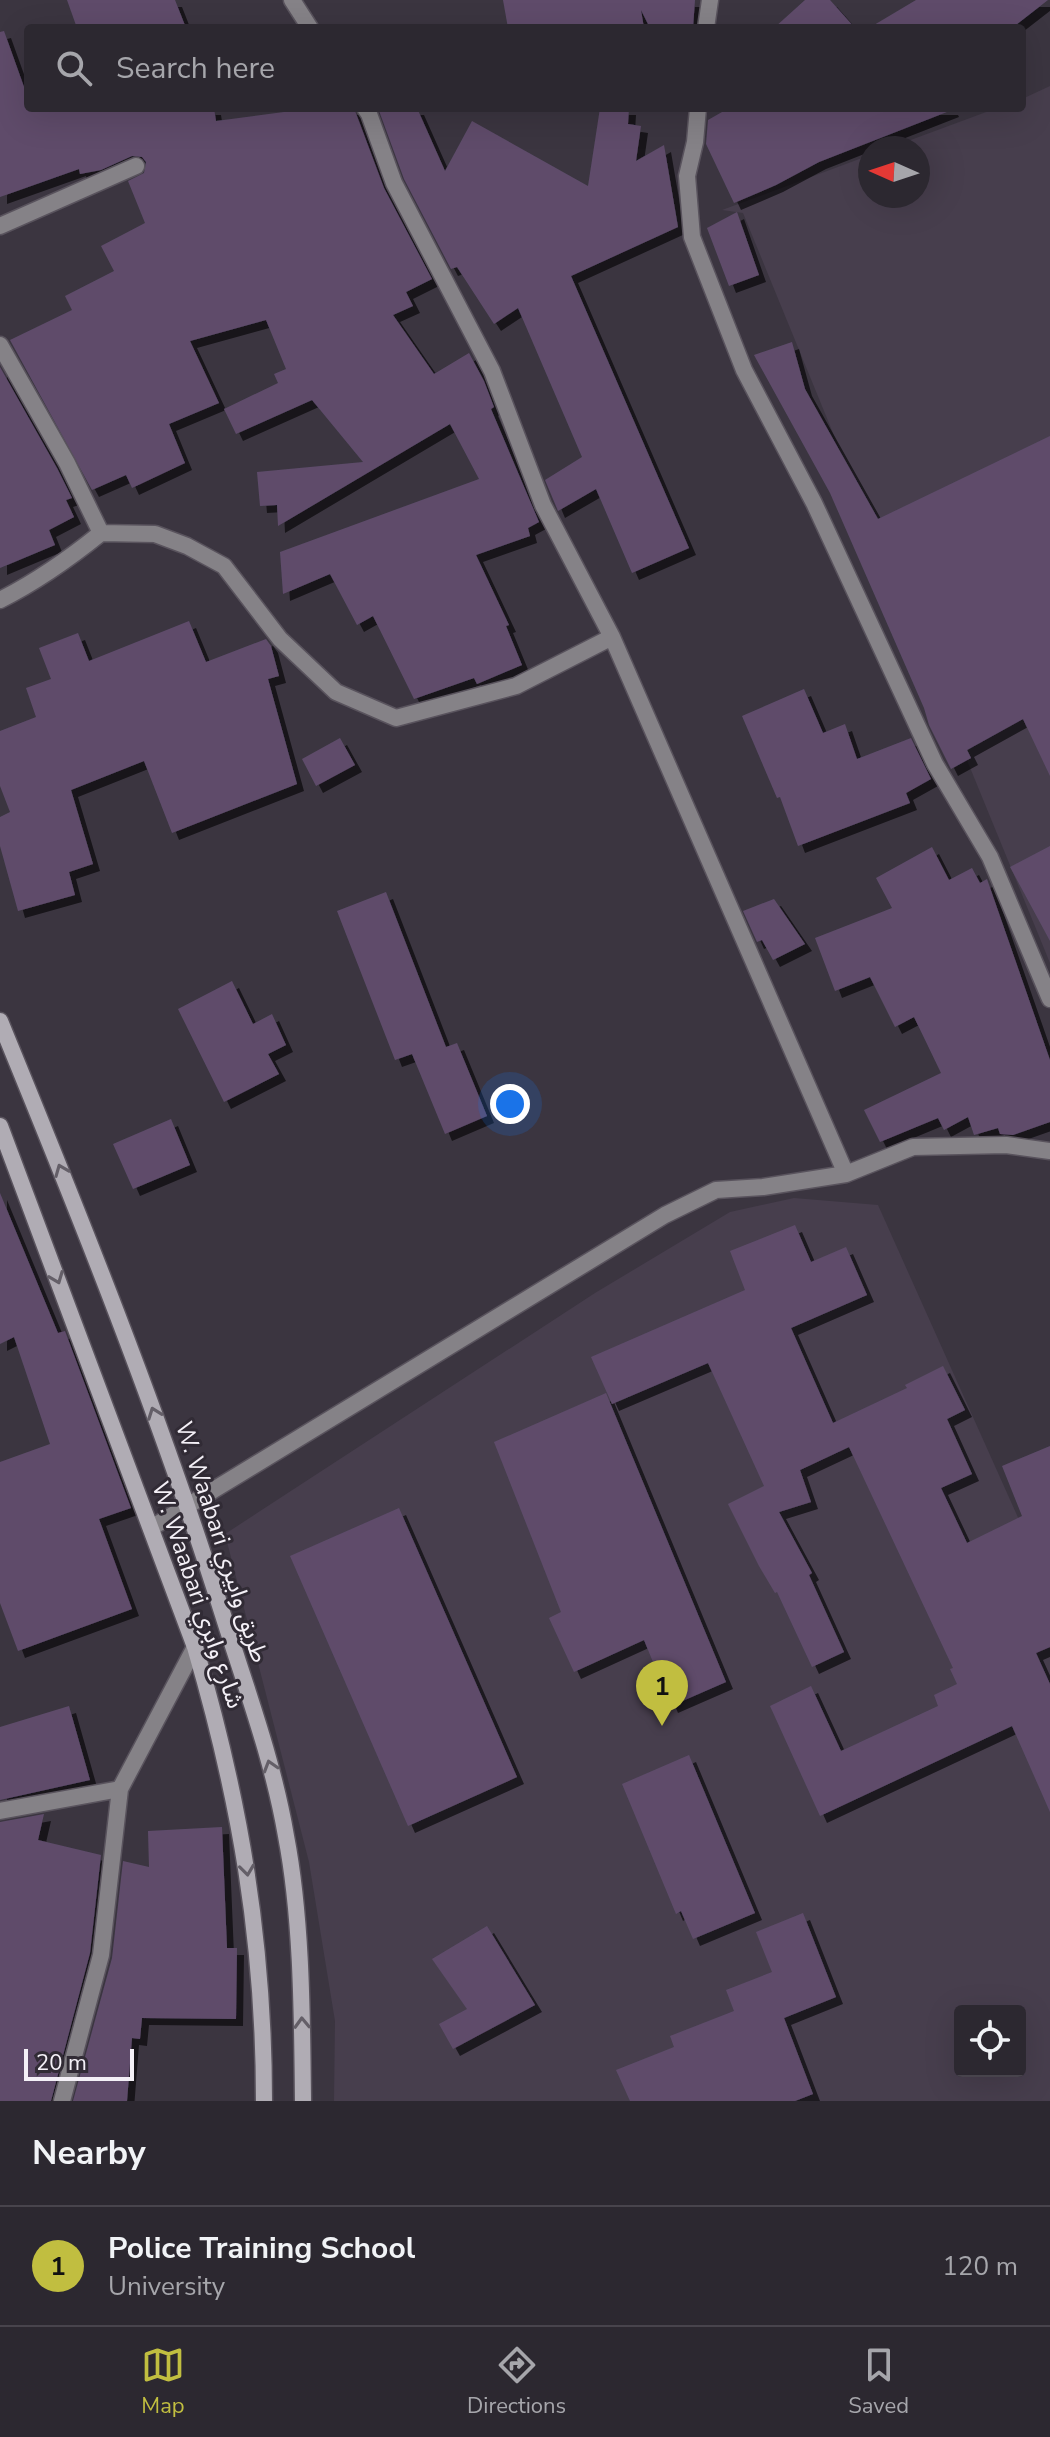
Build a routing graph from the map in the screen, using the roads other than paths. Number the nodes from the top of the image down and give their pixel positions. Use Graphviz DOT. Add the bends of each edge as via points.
graph roads {
  1 [pos="292,0"];
  2 [pos="710,0"];
  3 [pos="307,24"];
  4 [pos="707,24"];
  5 [pos="367,112"];
  6 [pos="698,112"];
  7 [pos="136,166"];
  8 [pos="0,226"];
  9 [pos="0,345"];
  10 [pos="101,533"];
  11 [pos="0,600"];
  12 [pos="612,637"];
  13 [pos="1050,999"];
  14 [pos="0,1021"];
  15 [pos="0,1126"];
  16 [pos="1050,1151"];
  17 [pos="846,1174"];
  18 [pos="188,1506"];
  19 [pos="151,1528"];
  20 [pos="195,1647"];
  21 [pos="120,1789"];
  22 [pos="0,1811"];
  23 [pos="62,2101"];
  24 [pos="264,2101"];
  25 [pos="303,2101"];
  1 -- 3 [label="street"];
  2 -- 4 [label="street"];
  5 -- 12 [label="street" via="394,183 492,371 543,505"];
  6 -- 13 [label="street" via="687,176 692,237 744,370 814,503 935,764 990,857"];
  7 -- 8 [label="street"];
  9 -- 10 [label="street"];
  10 -- 11 [label="street"];
  10 -- 12 [label="street" via="155,534 224,566 280,639 336,692 396,718 516,686"];
  12 -- 17 [label="street"];
  18 -- 14 [label="main road, W. Waabari طريق وابيري, one-way" via="82,1221"];
  15 -- 19 [label="main road, W. Waabari شارع وابري, one-way"];
  16 -- 17 [label="street" via="1006,1145 913,1147"];
  17 -- 18 [label="street" via="716,1190 665,1215"];
  18 -- 19 [label="street"];
  25 -- 18 [label="main road, W. Waabari طريق وابيري, one-way" via="294,1901 278,1790"];
  19 -- 20 [label="main road, W. Waabari شارع وابري"];
  20 -- 21 [label="street"];
  20 -- 24 [label="main road, W. Waabari شارع وابري, one-way" via="246,1857 264,2032"];
  21 -- 22 [label="street"];
  21 -- 23 [label="street" via="101,1955"];
}
